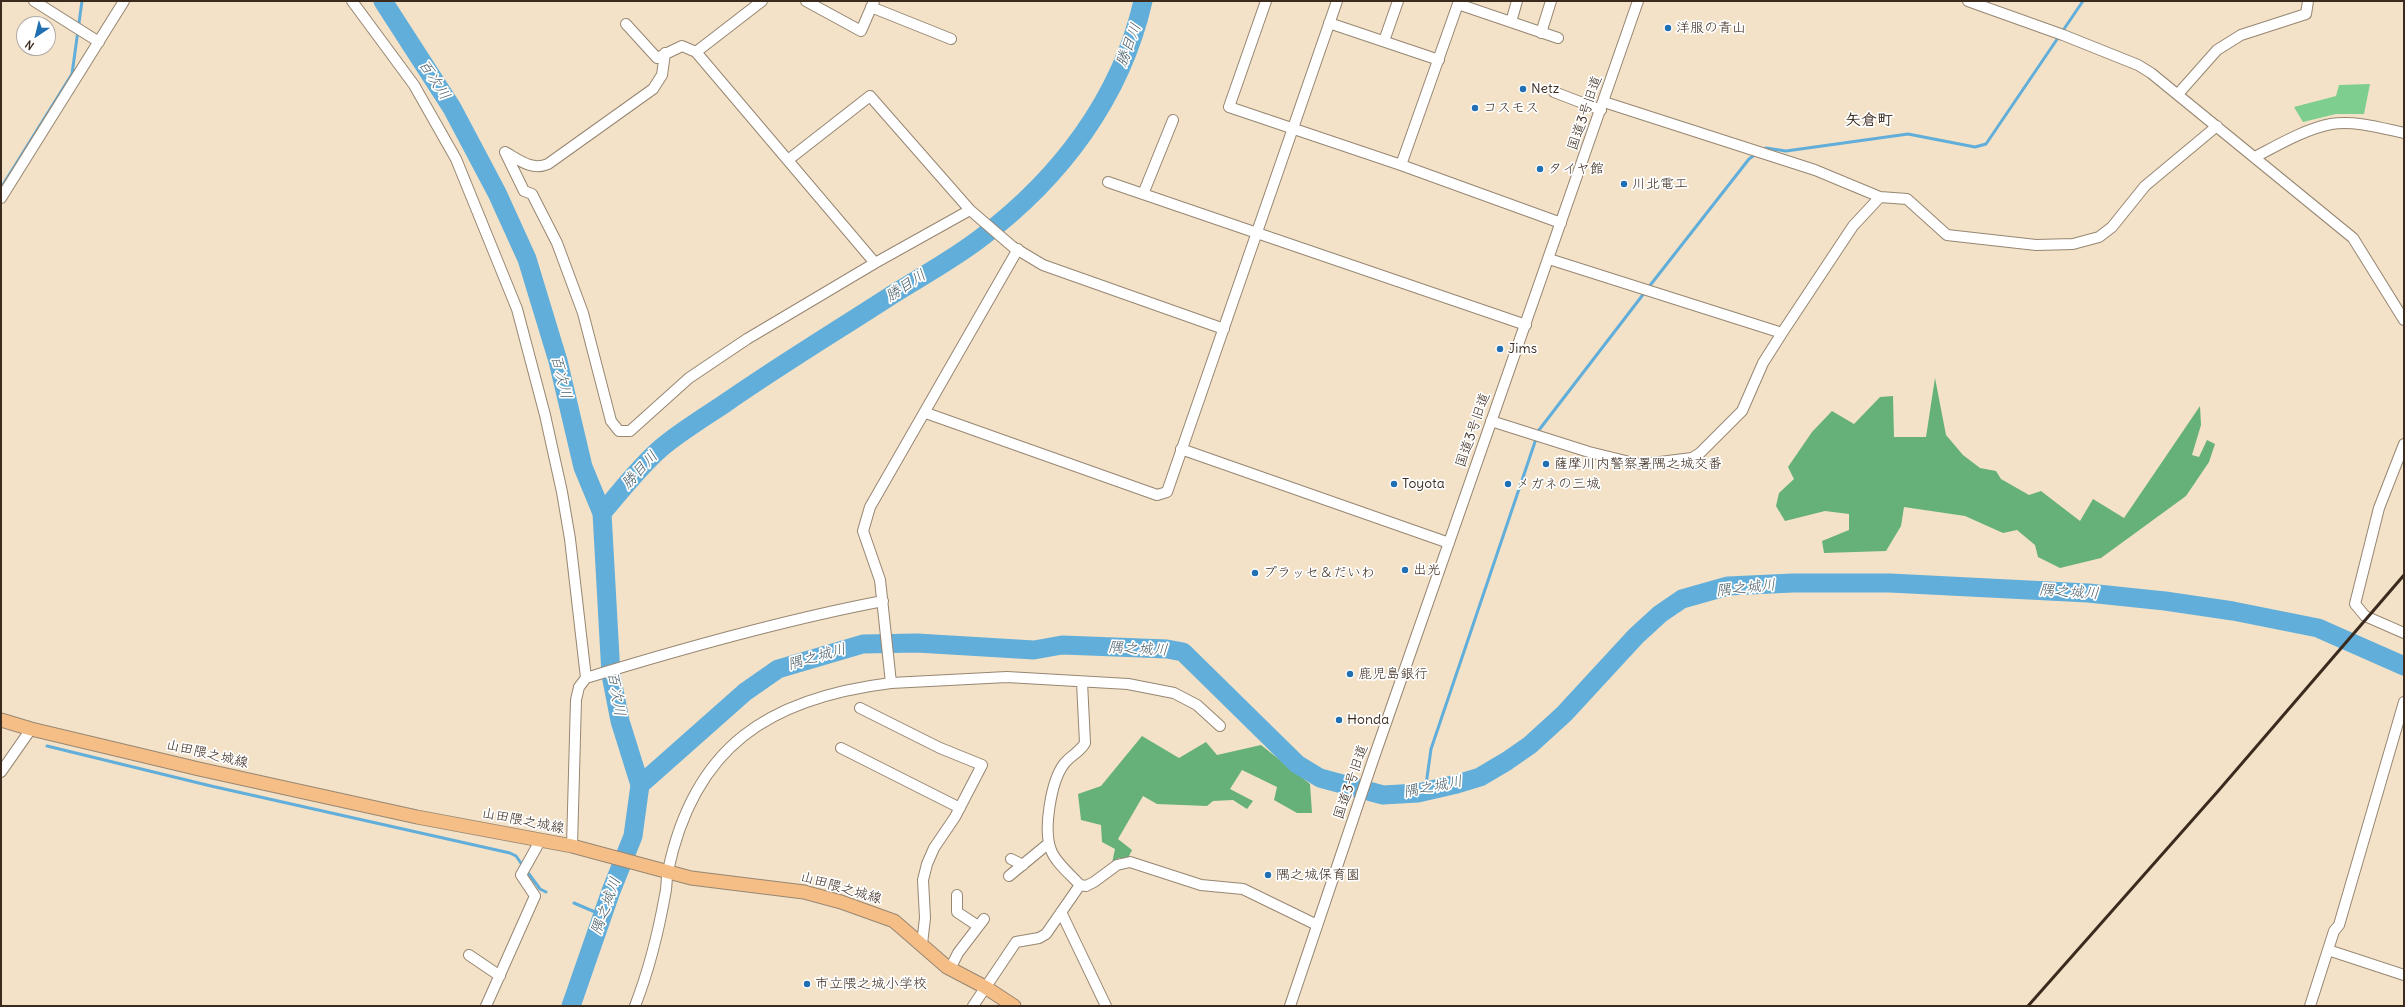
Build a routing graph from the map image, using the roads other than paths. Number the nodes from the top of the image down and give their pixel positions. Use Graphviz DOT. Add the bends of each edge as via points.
graph roads {
  1 [pos="34,1"];
  2 [pos="124,1"];
  3 [pos="352,1"];
  4 [pos="762,1"];
  5 [pos="806,1"];
  6 [pos="1266,1"];
  7 [pos="1337,1"];
  8 [pos="1398,1"];
  9 [pos="1518,1"];
  10 [pos="1551,1"];
  11 [pos="1638,1"];
  12 [pos="1968,1"];
  13 [pos="2308,1"];
  14 [pos="1458,2"];
  15 [pos="872,4"];
  16 [pos="1511,22"];
  17 [pos="1329,23"];
  18 [pos="626,24"];
  19 [pos="1541,33"];
  20 [pos="1558,38"];
  21 [pos="952,39"];
  22 [pos="99,42"];
  23 [pos="1384,42"];
  24 [pos="696,52"];
  25 [pos="665,53"];
  26 [pos="1439,60"];
  27 [pos="1554,92"];
  28 [pos="2178,94"];
  29 [pos="1602,106"];
  30 [pos="1173,120"];
  31 [pos="2217,126"];
  32 [pos="1293,129"];
  33 [pos="2404,133"];
  34 [pos="2255,157"];
  35 [pos="788,160"];
  36 [pos="1401,165"];
  37 [pos="1108,182"];
  38 [pos="2,194"];
  39 [pos="1143,194"];
  40 [pos="1880,197"];
  41 [pos="972,212"];
  42 [pos="1561,223"];
  43 [pos="1258,232"];
  44 [pos="1015,248"];
  45 [pos="1549,259"];
  46 [pos="875,263"];
  47 [pos="2404,320"];
  48 [pos="1526,325"];
  49 [pos="1224,328"];
  50 [pos="1782,333"];
  51 [pos="926,413"];
  52 [pos="1491,421"];
  53 [pos="2404,444"];
  54 [pos="1182,449"];
  55 [pos="1450,543"];
  56 [pos="883,601"];
  57 [pos="2404,633"];
  58 [pos="589,678"];
  59 [pos="891,680"];
  60 [pos="1082,682"];
  61 [pos="2404,702"];
  62 [pos="860,708"];
  63 [pos="1,720"];
  64 [pos="1220,726"];
  65 [pos="31,729"];
  66 [pos="841,748"];
  67 [pos="1,772"];
  68 [pos="960,808"];
  69 [pos="540,841"];
  70 [pos="1049,843"];
  71 [pos="578,848"];
  72 [pos="1011,859"];
  73 [pos="1022,865"];
  74 [pos="665,871"];
  75 [pos="1009,876"];
  76 [pos="1080,886"];
  77 [pos="958,895"];
  78 [pos="1061,912"];
  79 [pos="1317,925"];
  80 [pos="922,944"];
  81 [pos="2328,950"];
  82 [pos="469,955"];
  83 [pos="950,969"];
  84 [pos="2404,975"];
  85 [pos="500,976"];
  86 [pos="985,987"];
  87 [pos="486,1006"];
  88 [pos="635,1006"];
  89 [pos="973,1006"];
  90 [pos="1014,1006"];
  91 [pos="1106,1006"];
  92 [pos="1290,1006"];
  93 [pos="2310,1006"];
  1 -- 22 [label="street"];
  2 -- 22 [label="street"];
  3 -- 58 [label="street" via="414,85 456,159 517,309 544,408 562,492"];
  4 -- 24 [label="street"];
  5 -- 15 [label="street" via="861,31"];
  6 -- 32 [label="street" via="1229,108"];
  7 -- 17 [label="street"];
  8 -- 23 [label="street"];
  9 -- 16 [label="street"];
  10 -- 19 [label="street"];
  11 -- 29 [label="street, 国道3号旧道"];
  12 -- 28 [label="street" via="2138,65"];
  13 -- 28 [label="street" via="2306,14 2242,35 2217,50"];
  14 -- 16 [label="street"];
  14 -- 26 [label="street"];
  15 -- 21 [label="street"];
  16 -- 19 [label="street"];
  17 -- 23 [label="street"];
  17 -- 32 [label="street"];
  18 -- 25 [label="street" via="657,58"];
  19 -- 20 [label="street"];
  22 -- 38 [label="street"];
  23 -- 26 [label="street"];
  24 -- 25 [label="street" via="682,46"];
  24 -- 35 [label="street"];
  25 -- 46 [label="street" via="662,75 653,89 548,164 541,168 532,167 505,152 524,191 532,194 556,243 583,313 611,421 618,431 630,431 689,378 747,339"];
  26 -- 36 [label="street"];
  27 -- 29 [label="street"];
  28 -- 31 [label="street"];
  29 -- 40 [label="street" via="1815,170"];
  29 -- 42 [label="street, 国道3号旧道"];
  30 -- 39 [label="street"];
  31 -- 34 [label="street"];
  31 -- 40 [label="street" via="2144,186 2112,227 2099,237 2086,242 2036,245 1947,235 1907,200"];
  32 -- 36 [label="street"];
  32 -- 43 [label="street"];
  33 -- 34 [label="street" via="2352,124 2332,124 2316,128"];
  34 -- 47 [label="street" via="2353,238"];
  35 -- 41 [label="street" via="870,96"];
  35 -- 46 [label="street"];
  36 -- 42 [label="street"];
  37 -- 39 [label="street"];
  39 -- 43 [label="street"];
  40 -- 50 [label="street" via="1853,226"];
  41 -- 44 [label="street"];
  41 -- 46 [label="street"];
  42 -- 45 [label="street, 国道3号旧道"];
  43 -- 48 [label="street"];
  43 -- 49 [label="street"];
  44 -- 49 [label="street" via="1043,265"];
  44 -- 51 [label="street"];
  45 -- 48 [label="street, 国道3号旧道"];
  45 -- 50 [label="street"];
  48 -- 52 [label="street, 国道3号旧道"];
  49 -- 54 [label="street"];
  50 -- 52 [label="street" via="1763,363 1742,411 1692,458 1634,463"];
  51 -- 54 [label="street" via="1157,495 1167,492"];
  51 -- 56 [label="street" via="870,507 865,520 863,532 880,580"];
  52 -- 55 [label="street, 国道3号旧道"];
  53 -- 57 [label="street" via="2379,508 2355,604 2365,616"];
  54 -- 55 [label="street"];
  55 -- 79 [label="street, 国道3号旧道"];
  56 -- 58 [label="street" via="836,610"];
  56 -- 59 [label="street"];
  58 -- 71 [label="street" via="579,687 576,700"];
  59 -- 60 [label="street" via="1007,677"];
  59 -- 74 [label="street" via="810,700 777,713 753,727 734,743 711,768 693,796"];
  60 -- 64 [label="street" via="1128,684 1174,693 1197,705"];
  60 -- 70 [label="street" via="1086,743 1064,765 1057,780 1046,831"];
  61 -- 81 [label="street" via="2339,925 2334,931"];
  62 -- 68 [label="street" via="940,748 982,765"];
  63 -- 65 [label="main road, 山田隈之城線"];
  65 -- 67 [label="street"];
  65 -- 69 [label="main road, 山田隈之城線" via="416,817"];
  66 -- 68 [label="street"];
  68 -- 80 [label="street" via="934,848 927,864 923,880 925,918"];
  69 -- 71 [label="main road, 山田隈之城線"];
  69 -- 85 [label="street" via="521,875 535,896"];
  70 -- 73 [label="street"];
  70 -- 76 [label="street" via="1051,851"];
  71 -- 74 [label="main road, 山田隈之城線"];
  72 -- 73 [label="street"];
  73 -- 75 [label="street"];
  74 -- 80 [label="main road, 山田隈之城線" via="714,882 804,892 841,902 894,921"];
  74 -- 88 [label="street" via="666,893 654,949"];
  76 -- 78 [label="street"];
  76 -- 79 [label="street" via="1094,882 1117,865 1130,862 1201,885 1242,890"];
  77 -- 83 [label="street" via="957,912 981,923 958,953"];
  78 -- 86 [label="street" via="1046,934 1039,938 1016,942"];
  78 -- 91 [label="street"];
  79 -- 92 [label="street, 国道3号旧道"];
  80 -- 83 [label="main road, 山田隈之城線"];
  81 -- 84 [label="street"];
  81 -- 93 [label="street"];
  82 -- 85 [label="street"];
  83 -- 86 [label="main road, 山田隈之城線"];
  85 -- 87 [label="street"];
  86 -- 89 [label="street"];
  86 -- 90 [label="main road, 山田隈之城線"];
}
